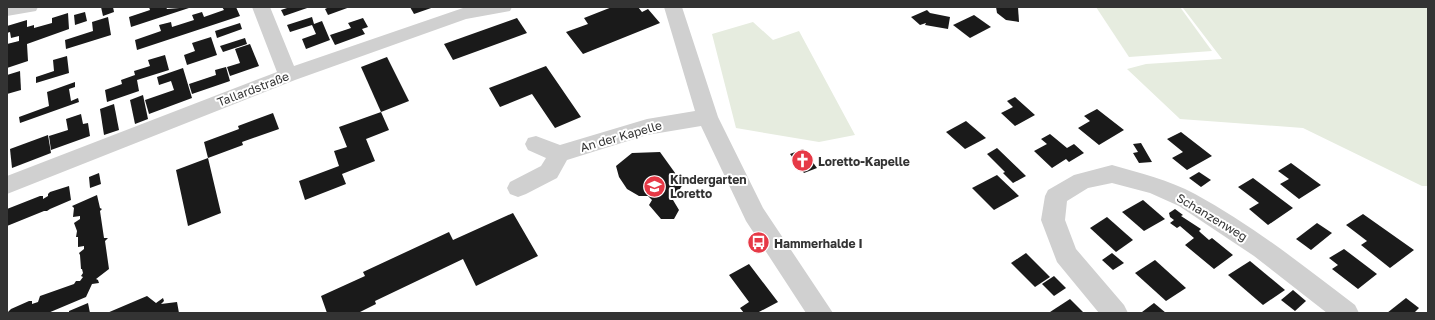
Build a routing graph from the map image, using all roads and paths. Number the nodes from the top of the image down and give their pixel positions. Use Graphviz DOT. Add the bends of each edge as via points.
graph roads {
  1 [pos="29,7"];
  2 [pos="261,7"];
  3 [pos="503,7"];
  4 [pos="673,7"];
  5 [pos="7,10"];
  6 [pos="462,10"];
  7 [pos="288,75"];
  8 [pos="706,117"];
  9 [pos="536,144"];
  10 [pos="559,154"];
  11 [pos="7,185"];
  12 [pos="518,188"];
  13 [pos="820,313"];
  14 [pos="1115,313"];
  15 [pos="1346,313"];
  1 -- 5 [label="street"];
  2 -- 7 [label="street"];
  3 -- 6 [label="street, Tallardstraße"];
  4 -- 8 [label="street"];
  6 -- 7 [label="street, Tallardstraße"];
  7 -- 11 [label="street, Tallardstraße"];
  8 -- 10 [label="street, An der Kapelle" via="647,127"];
  8 -- 13 [label="street" via="754,214"];
  9 -- 10 [label="street"];
  10 -- 12 [label="street" via="549,172"];
  14 -- 15 [label="street, Schanzenweg" via="1066,255 1053,220 1056,196 1082,181 1112,174 1156,186 1187,200 1263,248"];
}
